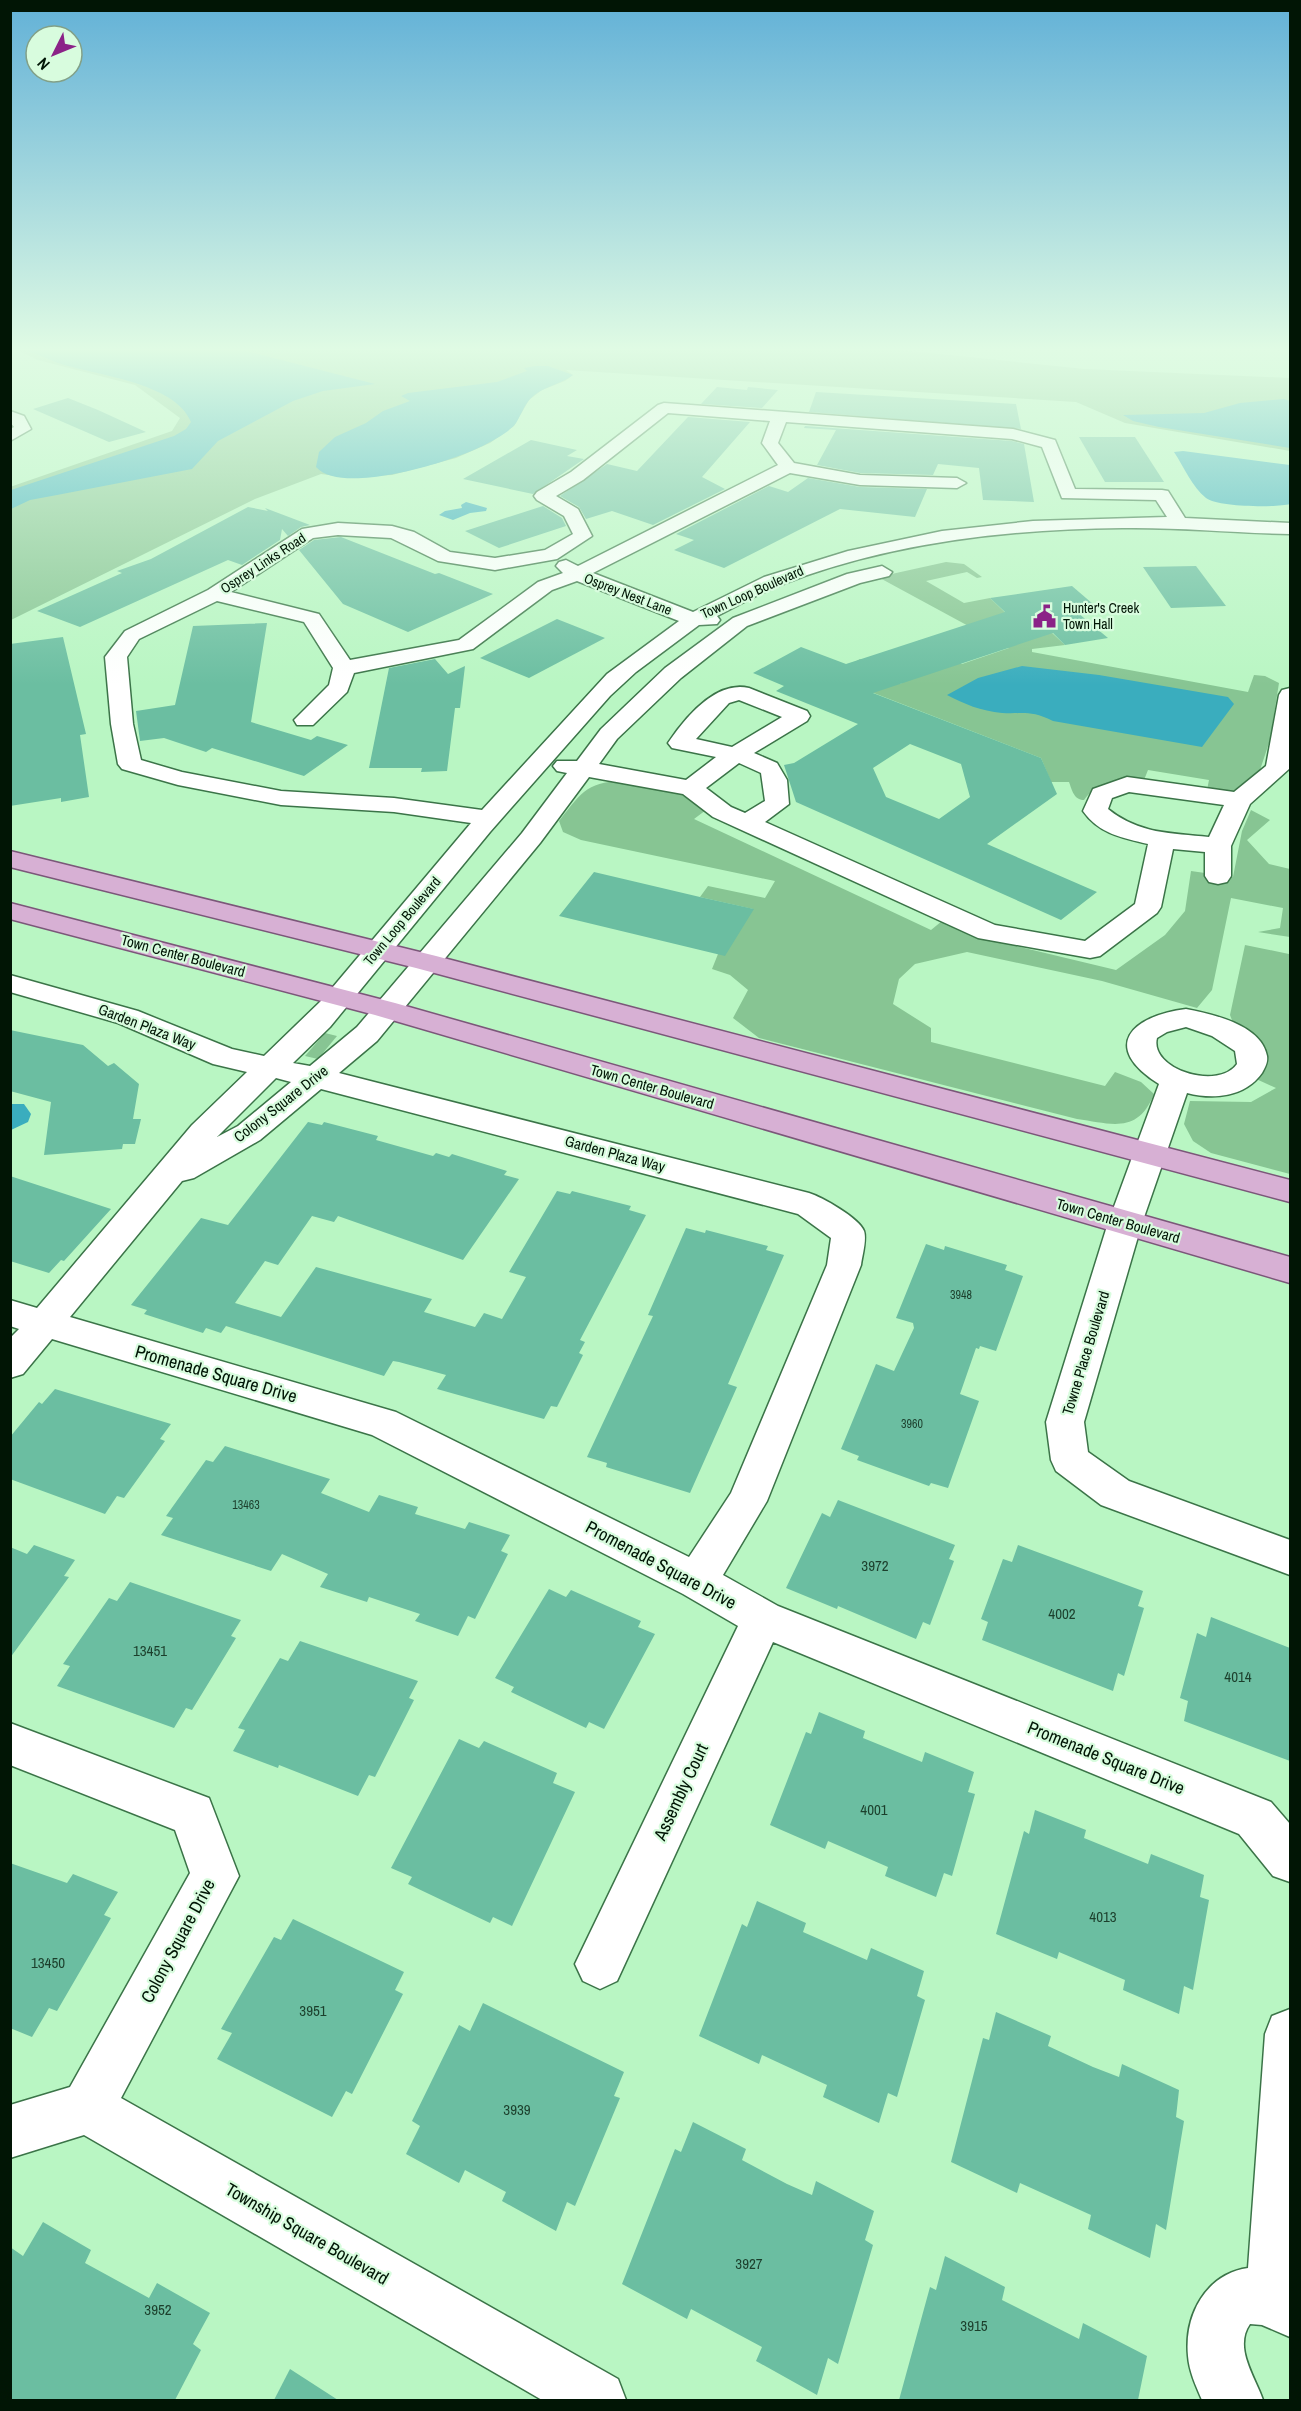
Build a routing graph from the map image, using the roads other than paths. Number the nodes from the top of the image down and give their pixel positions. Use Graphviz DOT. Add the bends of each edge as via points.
graph roads {
  1 [pos="599,460"];
  2 [pos="783,460"];
  3 [pos="1055,460"];
  4 [pos="788,466"];
  5 [pos="957,483"];
  6 [pos="1178,521"];
  7 [pos="1290,529"];
  8 [pos="1290,544"];
  9 [pos="550,555"];
  10 [pos="952,556"];
  11 [pos="600,562"];
  12 [pos="898,568"];
  13 [pos="621,570"];
  14 [pos="577,574"];
  15 [pos="215,594"];
  16 [pos="692,596"];
  17 [pos="718,605"];
  18 [pos="693,619"];
  19 [pos="740,622"];
  20 [pos="344,668"];
  21 [pos="1290,695"];
  22 [pos="305,720"];
  23 [pos="560,738"];
  24 [pos="599,747"];
  25 [pos="540,760"];
  26 [pos="582,769"];
  27 [pos="699,781"];
  28 [pos="1239,800"];
  29 [pos="488,818"];
  30 [pos="747,823"];
  31 [pos="1162,840"];
  32 [pos="1218,846"];
  33 [pos="10,859"];
  34 [pos="1218,876"];
  35 [pos="10,911"];
  36 [pos="377,950"];
  37 [pos="426,962"];
  38 [pos="10,984"];
  39 [pos="339,997"];
  40 [pos="385,1009"];
  41 [pos="272,1067"];
  42 [pos="317,1078"];
  43 [pos="1176,1080"];
  44 [pos="1151,1155"];
  45 [pos="164,1181"];
  46 [pos="1290,1191"];
  47 [pos="1125,1224"];
  48 [pos="1290,1270"];
  49 [pos="27,1319"];
  50 [pos="10,1364"];
  51 [pos="1290,1557"];
  52 [pos="697,1581"];
  53 [pos="763,1619"];
  54 [pos="10,1744"];
  55 [pos="1290,1859"];
  56 [pos="600,1964"];
  57 [pos="1290,2034"];
  58 [pos="87,2108"];
  59 [pos="10,2132"];
  60 [pos="1282,2304"];
  61 [pos="597,2400"];
  62 [pos="1234,2400"];
  1 -- 9 [label="street, Osprey Links Road" via="543,496 572,513 583,536"];
  2 -- 4 [label="street"];
  3 -- 6 [label="street, Osprey Links Road" via="1068,494 1162,495"];
  4 -- 5 [label="street" via="860,480"];
  4 -- 11 [label="street, Osprey Nest Lane"];
  6 -- 7 [label="street, Town Loop Boulevard"];
  6 -- 17 [label="street, Town Loop Boulevard" via="1029,525 931,538 802,569"];
  8 -- 10 [label="street" via="1137,536 990,548"];
  9 -- 11 [label="street, Osprey Nest Lane"];
  9 -- 14 [label="street, Osprey Nest Lane"];
  9 -- 15 [label="street, Osprey Links Road" via="478,563 445,557 392,532 322,530 298,538"];
  11 -- 13 [label="street, Osprey Nest Lane"];
  11 -- 14 [label="street, Osprey Nest Lane"];
  12 -- 19 [label="street, Town Loop Boulevard" via="854,578"];
  14 -- 18 [label="street, Osprey Nest Lane"];
  14 -- 20 [label="street, Osprey Nest Lane" via="545,586 466,645"];
  15 -- 20 [label="street" via="312,618"];
  15 -- 29 [label="street, Osprey Links Road" via="132,635 117,657 122,724 130,764 178,778 281,798 394,805"];
  16 -- 17 [label="street, Osprey Nest Lane"];
  17 -- 18 [label="street, Town Loop Boulevard"];
  17 -- 19 [label="street, Osprey Nest Lane"];
  18 -- 19 [label="street, Osprey Nest Lane"];
  18 -- 23 [label="street, Town Loop Boulevard" via="628,666"];
  19 -- 24 [label="street, Town Loop Boulevard" via="673,673"];
  20 -- 22 [label="street" via="339,687"];
  21 -- 28 [label="street" via="1277,769"];
  23 -- 24 [label="street"];
  23 -- 25 [label="street, Town Loop Boulevard"];
  24 -- 26 [label="street, Town Loop Boulevard"];
  24 -- 27 [label="street"];
  25 -- 26 [label="street"];
  25 -- 29 [label="street, Town Loop Boulevard"];
  26 -- 27 [label="street"];
  26 -- 37 [label="street, Town Loop Boulevard" via="531,838"];
  27 -- 30 [label="street" via="722,812"];
  27 -- 30 [label="street" via="736,756 768,767 774,776 777,804"];
  28 -- 31 [label="street" via="1127,784 1102,794 1095,812 1118,829"];
  28 -- 32 [label="street"];
  29 -- 36 [label="street, Town Loop Boulevard"];
  30 -- 31 [label="street" via="988,932 1090,950 1148,907"];
  31 -- 32 [label="street"];
  32 -- 34 [label="street"];
  33 -- 36 [label="main road"];
  35 -- 39 [label="main road, Town Center Boulevard"];
  36 -- 37 [label="main road"];
  36 -- 39 [label="street, Town Loop Boulevard"];
  37 -- 40 [label="street, Town Loop Boulevard"];
  37 -- 44 [label="main road"];
  38 -- 41 [label="street, Garden Plaza Way" via="128,1017 224,1057"];
  39 -- 40 [label="main road, Town Center Boulevard"];
  39 -- 41 [label="street, Colony Square Drive"];
  40 -- 42 [label="street, Colony Square Drive" via="367,1034"];
  40 -- 47 [label="main road, Town Center Boulevard"];
  41 -- 42 [label="street, Garden Plaza Way"];
  41 -- 45 [label="street, Colony Square Drive" via="221,1113"];
  42 -- 45 [label="street, Colony Square Drive" via="249,1133"];
  42 -- 52 [label="street, Garden Plaza Way" via="809,1205 848,1233 844,1265 747,1501"];
  43 -- 44 [label="street, Towne Place Boulevard"];
  44 -- 46 [label="main road"];
  44 -- 47 [label="street, Towne Place Boulevard"];
  45 -- 49 [label="street, Colony Square Drive"];
  47 -- 48 [label="main road, Town Center Boulevard"];
  47 -- 51 [label="street, Towne Place Boulevard" via="1065,1422 1070,1460 1115,1493"];
  49 -- 50 [label="street, Colony Square Drive"];
  49 -- 52 [label="street, Promenade Square Drive" via="383,1423"];
  52 -- 53 [label="street, Promenade Square Drive"];
  53 -- 55 [label="street, Promenade Square Drive" via="1255,1818"];
  53 -- 56 [label="street, Assembly Court"];
  54 -- 58 [label="street, Colony Square Drive" via="193,1814 214,1876"];
  57 -- 60 [label="street"];
  58 -- 59 [label="street"];
  58 -- 61 [label="street, Township Square Boulevard"];
  60 -- 62 [label="street" via="1255,2295 1239,2298 1225,2308 1216,2323 1216,2365"];
}
